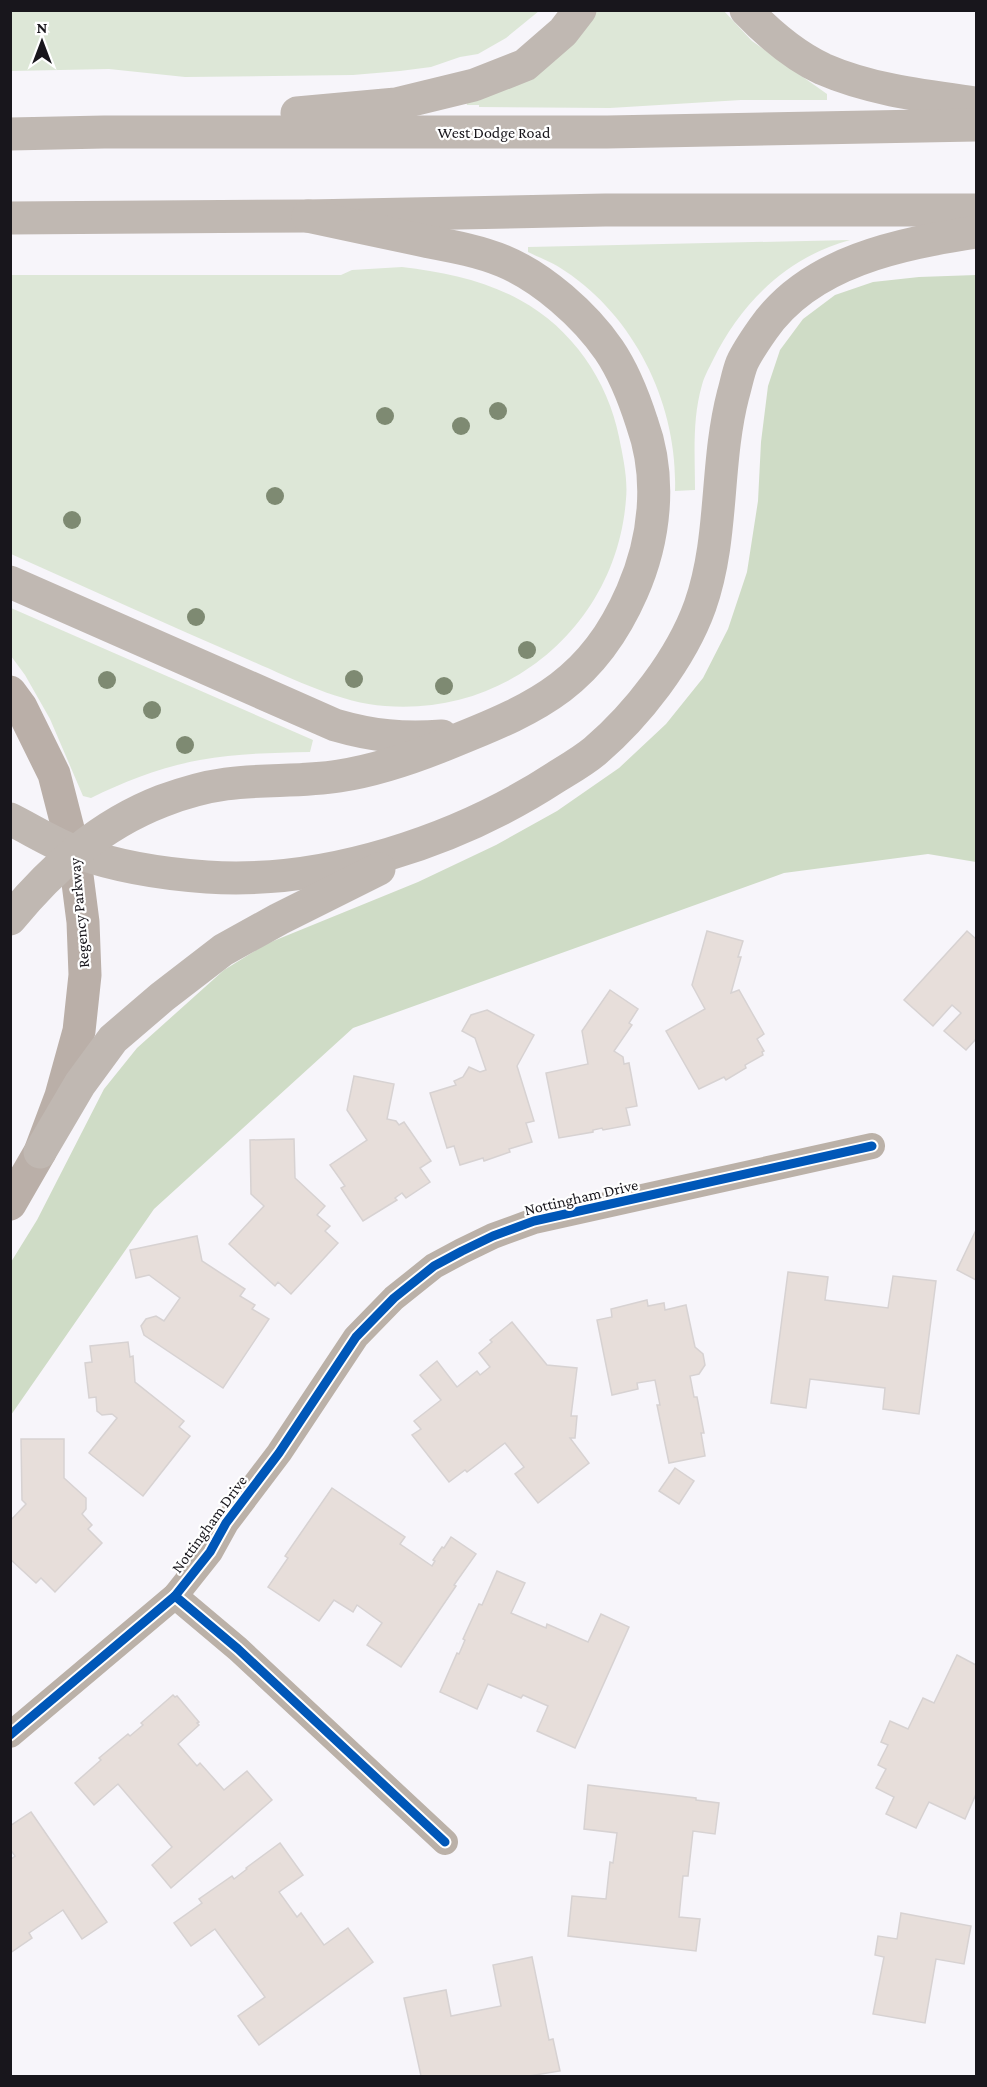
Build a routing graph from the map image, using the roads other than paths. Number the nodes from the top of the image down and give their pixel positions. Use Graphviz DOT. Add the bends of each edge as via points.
graph roads {
  1 [pos="580,10"];
  2 [pos="746,10"];
  3 [pos="976,103"];
  4 [pos="976,125"];
  5 [pos="104,132"];
  6 [pos="10,134"];
  7 [pos="976,210"];
  8 [pos="308,216"];
  9 [pos="10,218"];
  10 [pos="976,232"];
  11 [pos="10,582"];
  12 [pos="10,692"];
  13 [pos="497,725"];
  14 [pos="10,819"];
  15 [pos="453,832"];
  16 [pos="74,852"];
  17 [pos="10,919"];
  18 [pos="872,1146"];
  19 [pos="40,1152"];
  20 [pos="10,1204"];
  21 [pos="175,1596"];
  22 [pos="10,1735"];
  23 [pos="445,1842"];
  1 -- 5 [label="highway" via="563,32 525,65 474,85 396,104"];
  2 -- 3 [label="highway" via="788,49 821,68 888,88"];
  4 -- 5 [label="highway, West Dodge Road" via="607,132"];
  5 -- 6 [label="highway, West Dodge Road"];
  7 -- 8 [label="highway" via="605,210"];
  8 -- 9 [label="highway"];
  8 -- 13 [label="highway" via="465,249 502,260 537,278 581,317 609,350 634,398 647,435 654,483 652,523 641,571 622,615 603,645 573,678 543,702"];
  10 -- 15 [label="highway" via="871,256 829,272 795,295 764,327 742,363 730,407 714,554 699,607 678,654 645,700 594,753 525,797"];
  11 -- 13 [label="highway" via="335,725 369,735 413,739 456,735"];
  12 -- 16 [label="main road, Regency Parkway" via="54,774"];
  13 -- 16 [label="highway" via="415,757 341,776 229,784 191,791 118,822"];
  14 -- 16 [label="highway"];
  15 -- 16 [label="highway" via="358,862 284,876 209,877 136,868"];
  15 -- 19 [label="highway" via="279,918 223,950 170,990 113,1039 80,1084"];
  16 -- 17 [label="highway" via="36,887"];
  16 -- 19 [label="main road, Regency Parkway" via="85,975 79,1030"];
  18 -- 21 [label="street, Nottingham Drive" via="544,1219 493,1236 434,1266 394,1298 356,1337 279,1453 226,1523 210,1552"];
  19 -- 20 [label="main road, Regency Parkway"];
  21 -- 22 [label="street, Nottingham Drive"];
  21 -- 23 [label="street, Nottingham Drive" via="238,1649"];
}
